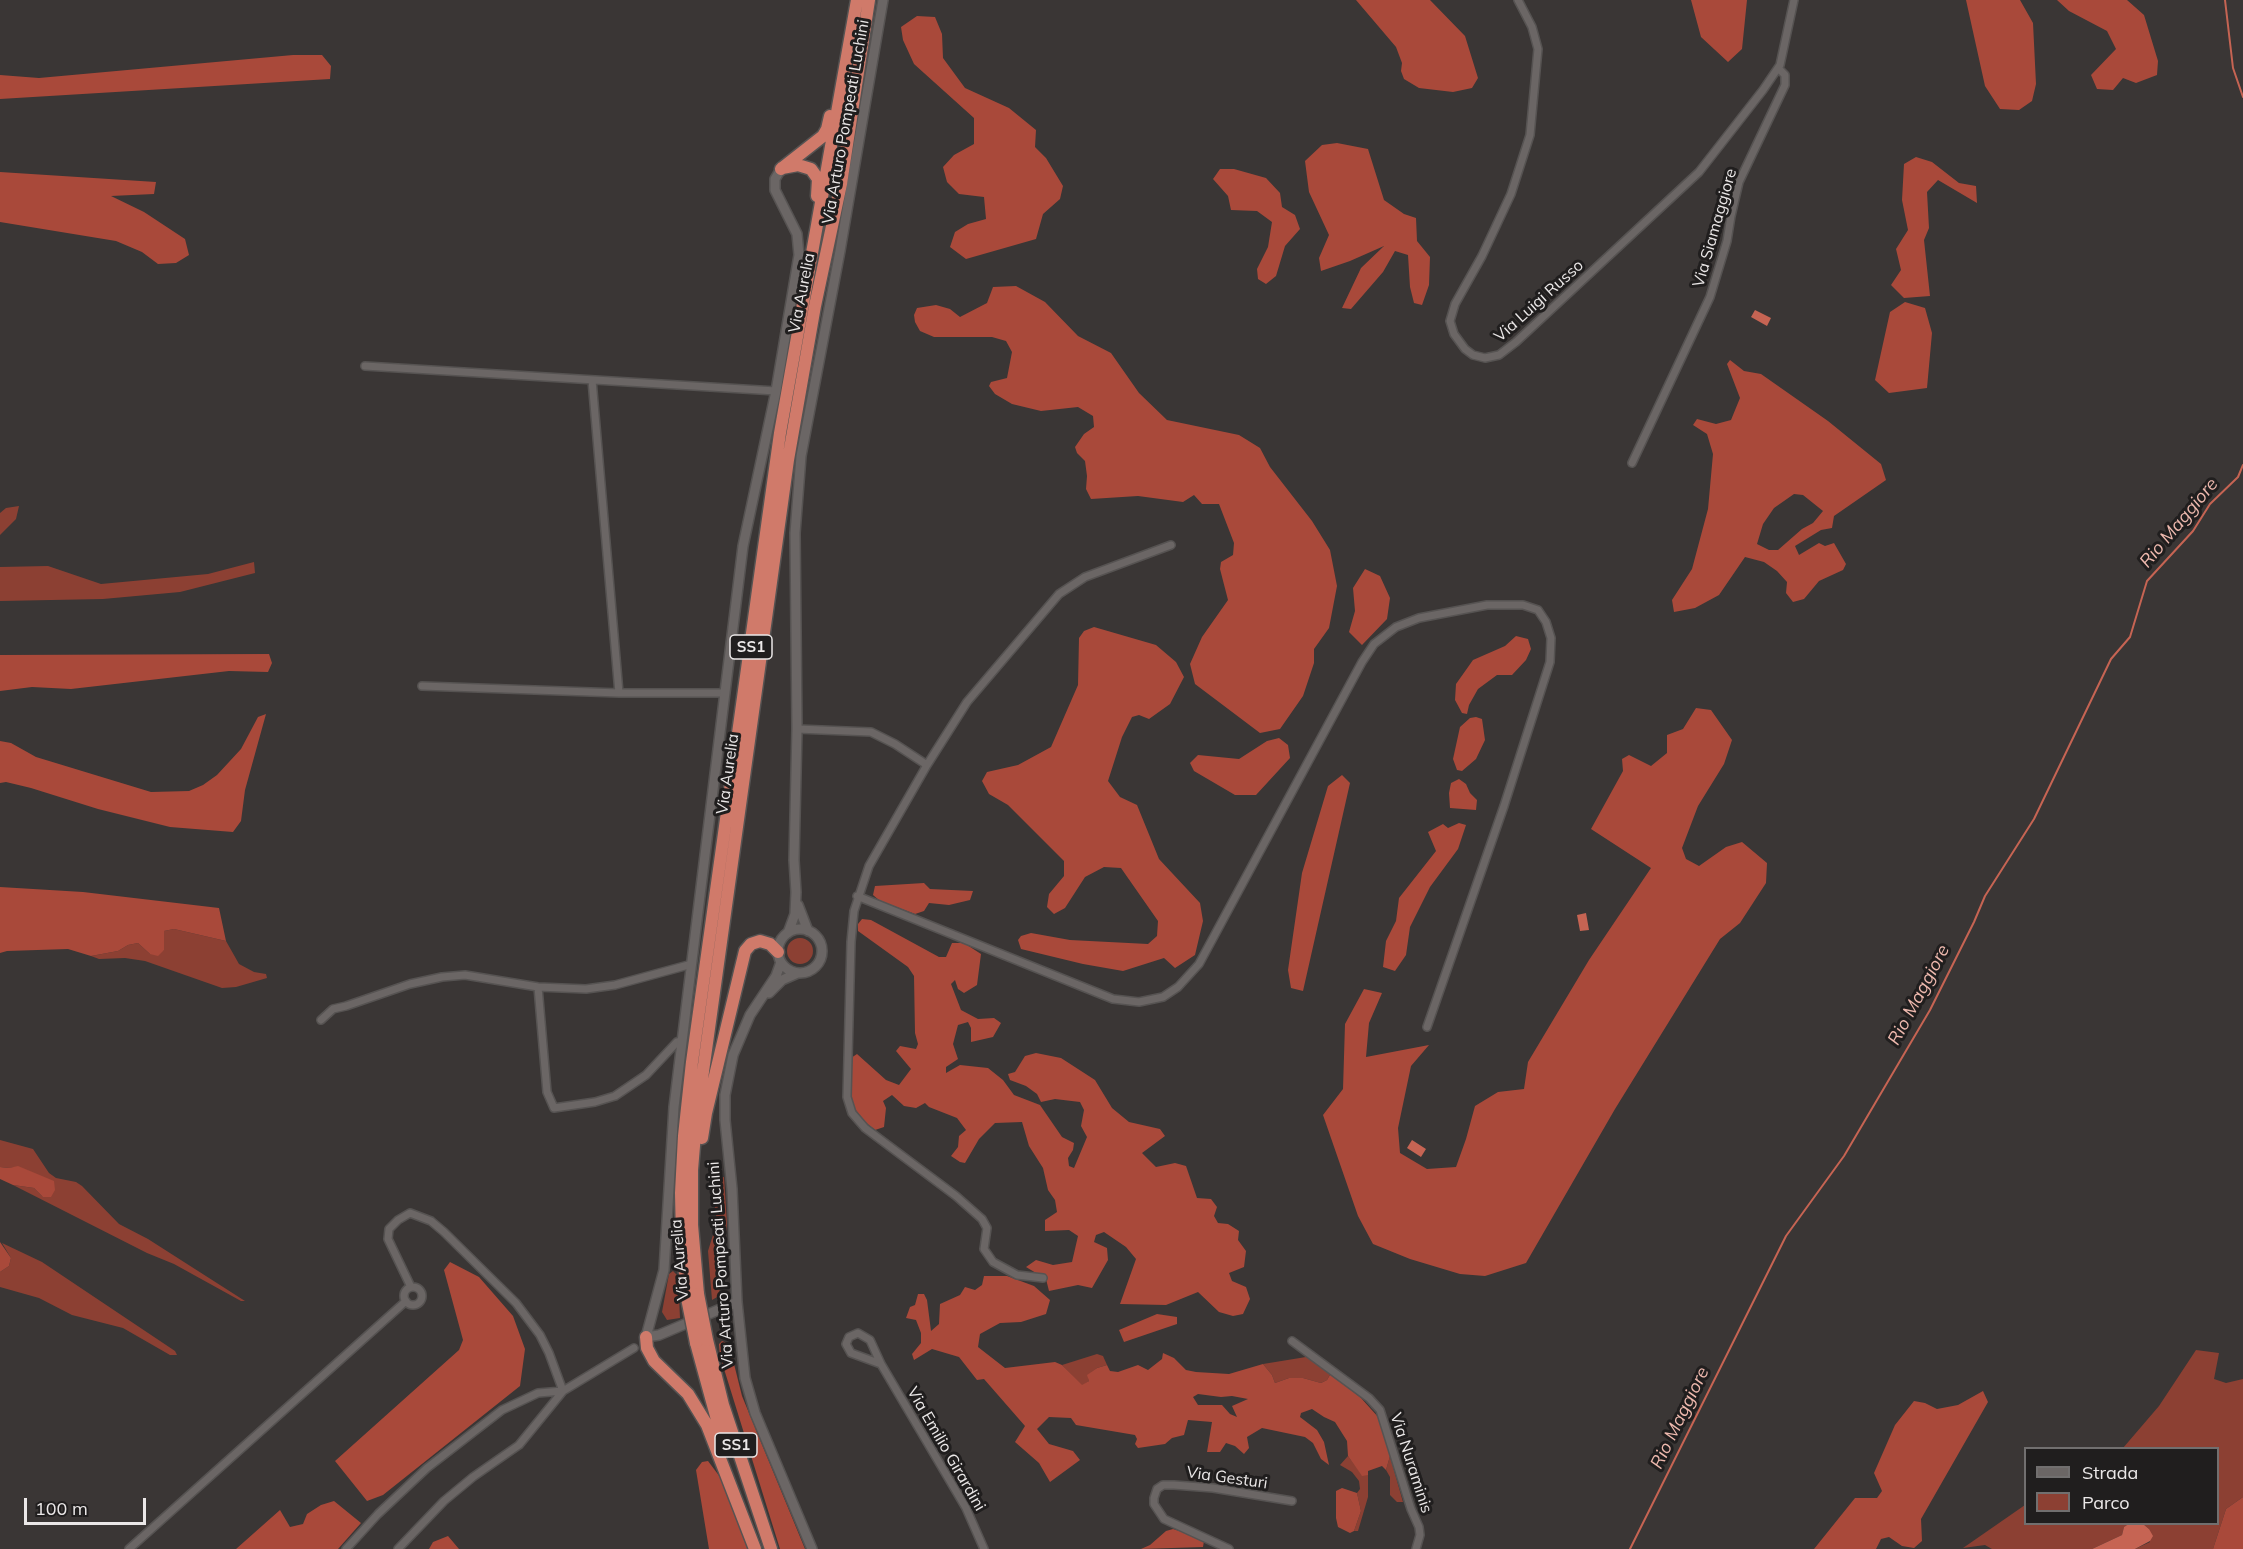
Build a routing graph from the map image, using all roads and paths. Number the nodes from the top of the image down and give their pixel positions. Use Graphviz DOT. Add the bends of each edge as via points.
graph roads {
  1 [pos="857,0"];
  2 [pos="869,0"];
  3 [pos="883,0"];
  4 [pos="1518,0"];
  5 [pos="1794,0"];
  6 [pos="849,51"];
  7 [pos="1778,68"];
  8 [pos="781,169"];
  9 [pos="813,253"];
  10 [pos="365,366"];
  11 [pos="592,380"];
  12 [pos="776,391"];
  13 [pos="1632,463"];
  14 [pos="1171,545"];
  15 [pos="422,686"];
  16 [pos="619,693"];
  17 [pos="724,693"];
  18 [pos="797,729"];
  19 [pos="927,765"];
  20 [pos="796,892"];
  21 [pos="857,896"];
  22 [pos="808,931"];
  23 [pos="788,933"];
  24 [pos="780,957"];
  25 [pos="692,964"];
  26 [pos="798,973"];
  27 [pos="538,987"];
  28 [pos="755,1008"];
  29 [pos="321,1020"];
  30 [pos="1427,1027"];
  31 [pos="682,1041"];
  32 [pos="692,1226"];
  33 [pos="1043,1278"];
  34 [pos="411,1287"];
  35 [pos="693,1296"];
  36 [pos="406,1301"];
  37 [pos="737,1302"];
  38 [pos="646,1337"];
  39 [pos="1292,1341"];
  40 [pos="701,1342"];
  41 [pos="634,1348"];
  42 [pos="881,1364"];
  43 [pos="563,1391"];
  44 [pos="1292,1501"];
  45 [pos="129,1549"];
  46 [pos="346,1549"];
  47 [pos="398,1549"];
  48 [pos="757,1549"];
  49 [pos="771,1549"];
  50 [pos="812,1549"];
  51 [pos="984,1549"];
  52 [pos="1229,1549"];
  53 [pos="1416,1549"];
  1 -- 6 [label="highway, Via Aurelia / SS1"];
  2 -- 32 [label="highway, Via Aurelia / SS1" via="841,184 788,459 696,1122"];
  3 -- 18 [label="street, Via Arturo Pompeati Luchini" via="801,456 795,533"];
  4 -- 7 [label="street, Via Luigi Russo" via="1538,49 1533,116 1511,194 1450,316 1454,334 1473,355 1485,358 1510,348 1682,189 1709,161"];
  5 -- 7 [label="street, Via Luigi Russo"];
  6 -- 8 [label="highway" via="826,132"];
  6 -- 9 [label="highway, Via Aurelia / SS1"];
  7 -- 13 [label="street, Via Siamaggiore" via="1784,73 1785,83 1739,182 1710,297"];
  8 -- 9 [label="highway" via="801,165 817,176"];
  8 -- 12 [label="street" via="774,179 775,193 795,230 800,250"];
  9 -- 35 [label="highway, Via Aurelia / SS1" via="780,433 690,1083 681,1193 682,1237"];
  10 -- 11 [label="street"];
  11 -- 12 [label="street"];
  11 -- 16 [label="street"];
  12 -- 17 [label="street" via="744,539"];
  14 -- 19 [label="street" via="1085,578 1063,591 967,702"];
  15 -- 16 [label="street"];
  16 -- 17 [label="street"];
  17 -- 25 [label="street"];
  18 -- 19 [label="street" via="871,732"];
  18 -- 20 [label="street, Via Arturo Pompeati Luchini"];
  19 -- 21 [label="street" via="869,866"];
  20 -- 22 [label="street, Via Arturo Pompeati Luchini"];
  20 -- 23 [label="street, Via Arturo Pompeati Luchini" via="795,914"];
  21 -- 30 [label="street" via="1113,999 1139,1002 1163,996 1178,987 1199,964 1374,644 1396,627 1419,618 1487,605 1523,605 1536,609 1546,622 1551,638 1550,662"];
  21 -- 33 [label="street" via="851,932 847,1097 852,1113 872,1134 982,1219 987,1228 984,1250 993,1262 1017,1275"];
  22 -- 23 [label="street"];
  22 -- 26 [label="street" via="819,940 822,953 817,966"];
  23 -- 24 [label="street" via="781,942"];
  24 -- 26 [label="street" via="791,971"];
  24 -- 28 [label="street, Via Arturo Pompeati Luchini" via="776,976"];
  24 -- 32 [label="highway" via="770,944 760,941 745,951 706,1113"];
  25 -- 27 [label="street" via="608,986"];
  25 -- 31 [label="street"];
  26 -- 28 [label="street, Via Arturo Pompeati Luchini" via="782,980"];
  27 -- 29 [label="street" via="465,975 442,977 333,1009"];
  27 -- 31 [label="street" via="547,1092 554,1108 615,1096 646,1075"];
  28 -- 37 [label="street, Via Arturo Pompeati Luchini" via="733,1054 725,1095"];
  31 -- 38 [label="street" via="670,1144 664,1270"];
  32 -- 35 [label="highway, Via Aurelia / SS1"];
  34 -- 36 [label="street" via="404,1293"];
  34 -- 36 [label="street" via="419,1290 421,1298 416,1304"];
  34 -- 43 [label="street" via="388,1239 389,1229 410,1214 430,1221 444,1232 516,1302 540,1335"];
  35 -- 40 [label="highway, Via Aurelia / SS1, bridge"];
  36 -- 45 [label="street"];
  37 -- 38 [label="street"];
  37 -- 50 [label="street, Via Arturo Pompeati Luchini" via="749,1394"];
  38 -- 48 [label="highway" via="654,1361 688,1394 707,1425"];
  39 -- 53 [label="street, Via Nuraminis" via="1380,1410 1419,1527"];
  40 -- 48 [label="highway, Via Aurelia / SS1" via="711,1404"];
  40 -- 49 [label="highway, Via Aurelia / SS1"];
  41 -- 43 [label="street"];
  42 -- 42 [label="street, Via Emilio Girardini" via="869,1338 858,1333 849,1337 846,1344 853,1355"];
  42 -- 51 [label="street, Via Emilio Girardini" via="966,1508"];
  43 -- 46 [label="street" via="538,1393 507,1407 427,1468"];
  43 -- 47 [label="street" via="515,1448 444,1501"];
  44 -- 52 [label="street, Via Gesturi" via="1204,1487 1168,1484 1158,1488 1154,1504 1164,1519"];
}
